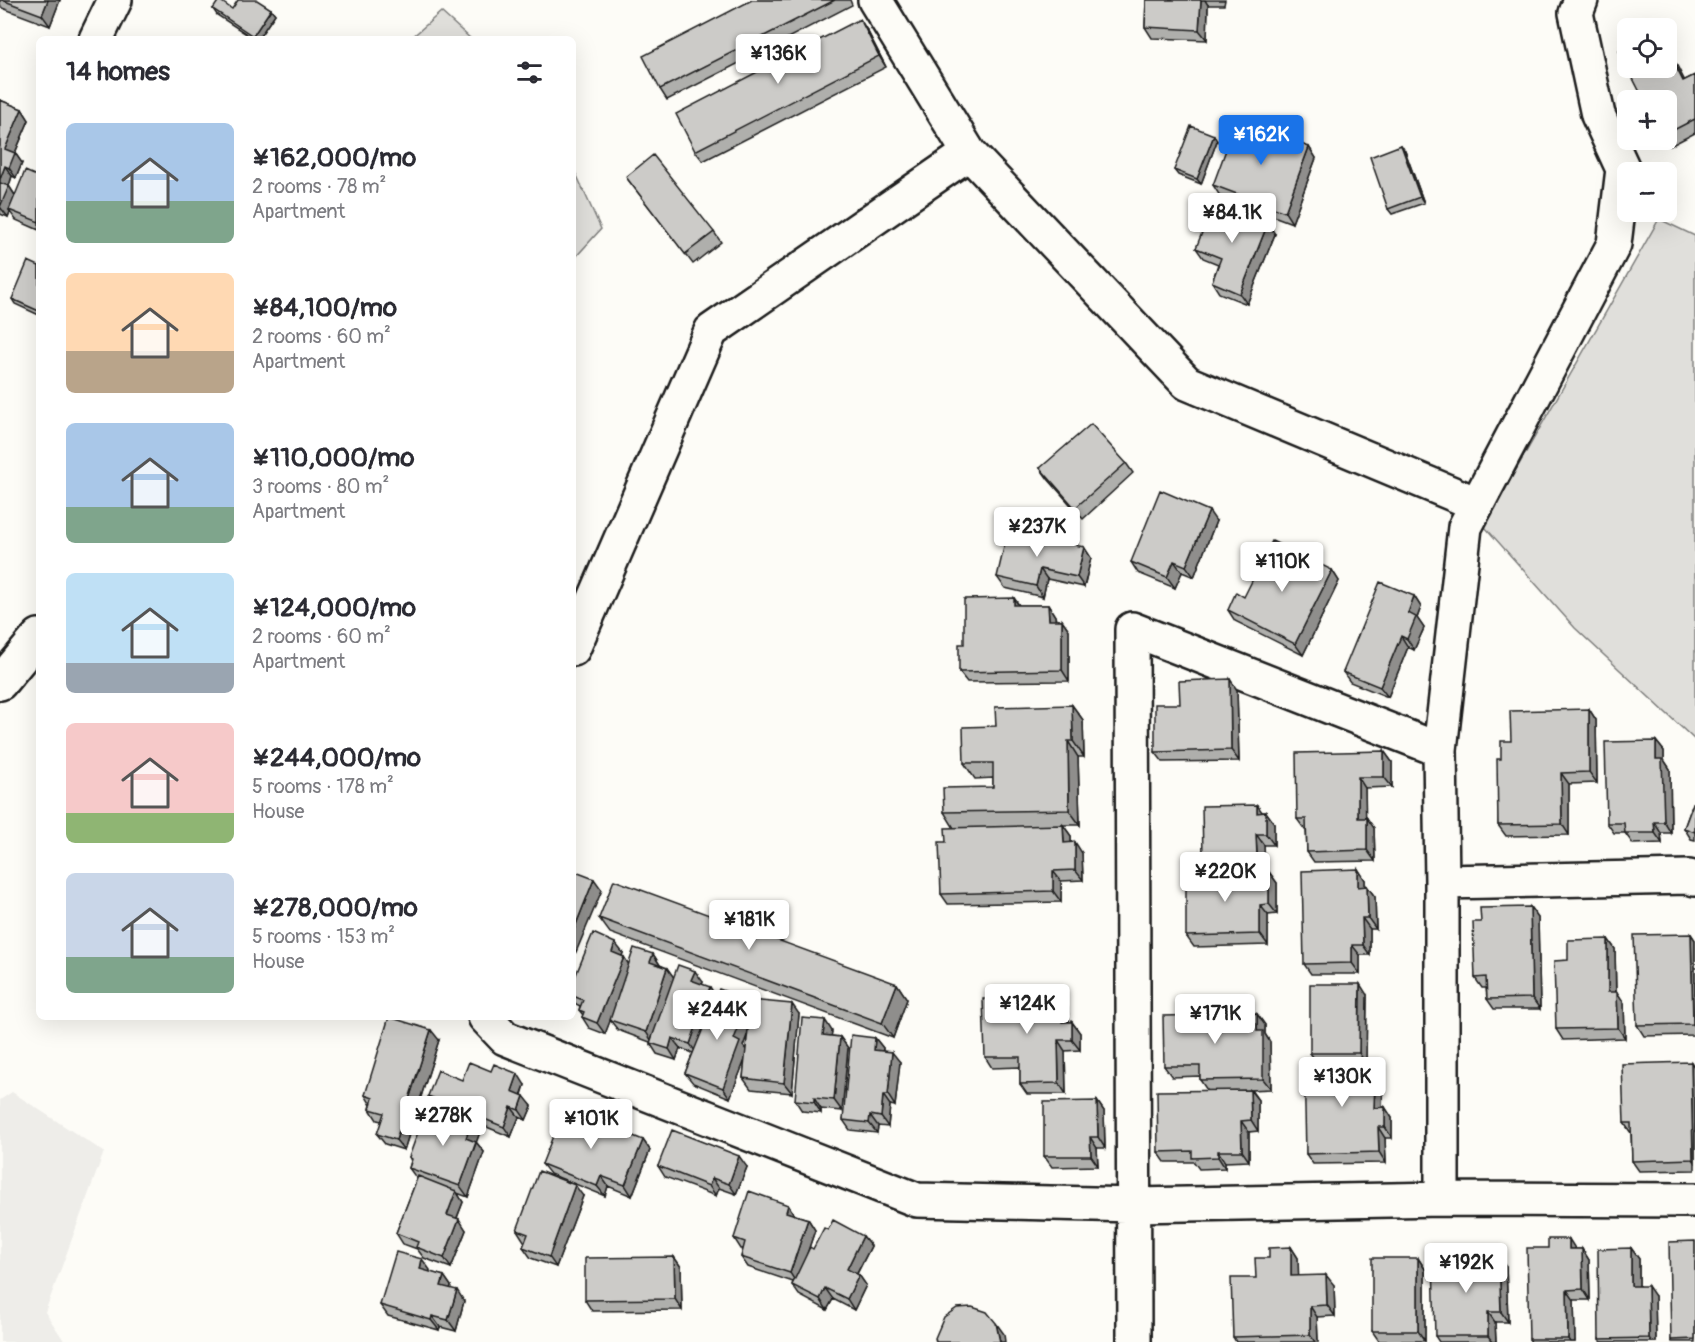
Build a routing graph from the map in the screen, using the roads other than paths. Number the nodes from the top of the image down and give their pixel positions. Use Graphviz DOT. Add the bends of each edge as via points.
graph roads {
  1 [pos="115,0"];
  2 [pos="874,0"];
  3 [pos="1581,0"];
  4 [pos="97,36"];
  5 [pos="969,153"];
  6 [pos="1478,504"];
  7 [pos="36,640"];
  8 [pos="576,642"];
  9 [pos="0,683"];
  10 [pos="1440,750"];
  11 [pos="1695,879"];
  12 [pos="1442,882"];
  13 [pos="488,1020"];
  14 [pos="1442,1199"];
  15 [pos="1695,1200"];
  16 [pos="1135,1204"];
  17 [pos="1134,1342"];
  1 -- 4 [label="street"];
  2 -- 5 [label="street"];
  3 -- 6 [label="street" via="1576,13 1598,115 1623,169 1614,244"];
  5 -- 6 [label="street" via="1187,383"];
  5 -- 8 [label="street" via="711,331"];
  6 -- 10 [label="street" via="1465,527"];
  7 -- 9 [label="street"];
  10 -- 12 [label="street"];
  10 -- 16 [label="street" via="1131,629"];
  11 -- 12 [label="street"];
  12 -- 14 [label="street"];
  13 -- 16 [label="street" via="505,1038 917,1200"];
  14 -- 15 [label="street"];
  14 -- 16 [label="street"];
  16 -- 17 [label="street"];
}
